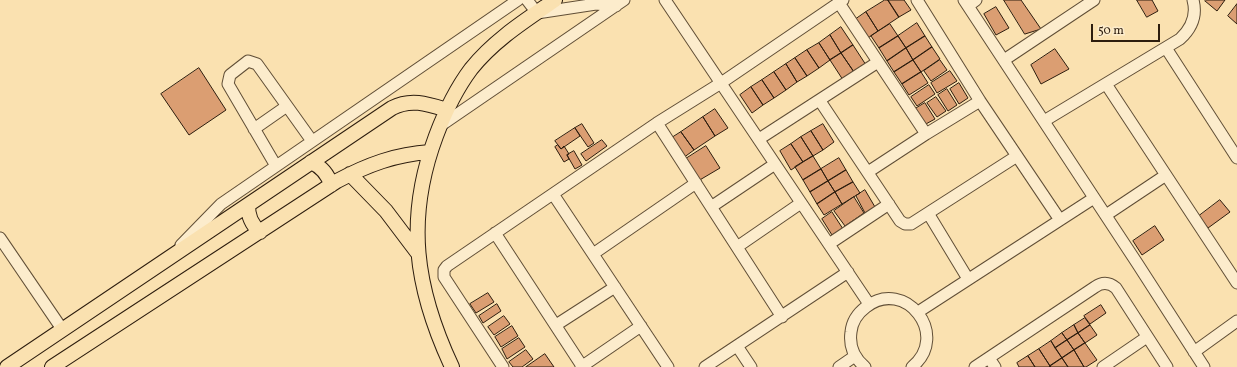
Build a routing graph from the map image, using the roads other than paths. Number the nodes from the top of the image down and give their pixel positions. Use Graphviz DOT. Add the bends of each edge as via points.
graph roads {
  1 [pos="518,0"];
  2 [pos="527,0"];
  3 [pos="555,0"];
  4 [pos="665,0"];
  5 [pos="917,0"];
  6 [pos="1094,0"];
  7 [pos="1193,0"];
  8 [pos="618,2"];
  9 [pos="841,2"];
  10 [pos="970,2"];
  11 [pos="537,13"];
  12 [pos="1166,48"];
  13 [pos="1004,60"];
  14 [pos="878,62"];
  15 [pos="721,83"];
  16 [pos="1106,84"];
  17 [pos="820,101"];
  18 [pos="980,101"];
  19 [pos="286,106"];
  20 [pos="447,110"];
  21 [pos="1044,121"];
  22 [pos="657,123"];
  23 [pos="440,126"];
  24 [pos="254,129"];
  25 [pos="926,134"];
  26 [pos="759,139"];
  27 [pos="312,141"];
  28 [pos="430,152"];
  29 [pos="1017,156"];
  30 [pos="1237,158"];
  31 [pos="311,162"];
  32 [pos="775,164"];
  33 [pos="276,166"];
  34 [pos="868,172"];
  35 [pos="350,174"];
  36 [pos="1166,175"];
  37 [pos="696,183"];
  38 [pos="331,185"];
  39 [pos="553,194"];
  40 [pos="1094,198"];
  41 [pos="801,203"];
  42 [pos="889,204"];
  43 [pos="248,205"];
  44 [pos="711,207"];
  45 [pos="928,213"];
  46 [pos="1106,215"];
  47 [pos="1060,220"];
  48 [pos="260,232"];
  49 [pos="496,233"];
  50 [pos="0,238"];
  51 [pos="829,244"];
  52 [pos="737,246"];
  53 [pos="417,252"];
  54 [pos="593,254"];
  55 [pos="169,257"];
  56 [pos="848,272"];
  57 [pos="968,279"];
  58 [pos="1237,283"];
  59 [pos="615,287"];
  60 [pos="869,304"];
  61 [pos="918,312"];
  62 [pos="782,316"];
  63 [pos="1237,321"];
  64 [pos="556,326"];
  65 [pos="641,326"];
  66 [pos="62,329"];
  67 [pos="1147,337"];
  68 [pos="737,346"];
  69 [pos="1194,352"];
  70 [pos="855,356"];
  71 [pos="992,362"];
  72 [pos="582,366"];
  73 [pos="7,367"];
  74 [pos="52,367"];
  75 [pos="452,367"];
  76 [pos="503,367"];
  77 [pos="668,367"];
  78 [pos="705,367"];
  79 [pos="750,367"];
  80 [pos="839,367"];
  81 [pos="865,367"];
  82 [pos="912,367"];
  83 [pos="975,367"];
  84 [pos="1103,367"];
  85 [pos="1167,367"];
  86 [pos="1204,367"];
  1 -- 27 [label="street"];
  2 -- 11 [label="street"];
  3 -- 11 [label="main road"];
  4 -- 15 [label="street"];
  5 -- 18 [label="street"];
  6 -- 13 [label="street"];
  7 -- 12 [label="street" via="1194,13 1190,27 1180,39"];
  8 -- 11 [label="street"];
  8 -- 23 [label="street"];
  9 -- 14 [label="street"];
  9 -- 15 [label="street"];
  10 -- 13 [label="street"];
  11 -- 20 [label="main road" via="498,41 471,69"];
  12 -- 16 [label="street"];
  12 -- 30 [label="street"];
  13 -- 21 [label="street"];
  14 -- 17 [label="street"];
  14 -- 25 [label="street"];
  15 -- 22 [label="street"];
  15 -- 26 [label="street"];
  16 -- 21 [label="street"];
  16 -- 36 [label="street"];
  17 -- 26 [label="street"];
  17 -- 34 [label="street"];
  18 -- 25 [label="street"];
  18 -- 29 [label="street"];
  19 -- 24 [label="street"];
  19 -- 24 [label="street" via="257,64 248,61 230,75 228,84"];
  19 -- 27 [label="street"];
  20 -- 23 [label="main road"];
  20 -- 31 [label="main road" via="426,103 400,104 384,112"];
  21 -- 40 [label="street"];
  22 -- 37 [label="street"];
  22 -- 39 [label="street"];
  23 -- 28 [label="main road"];
  24 -- 33 [label="street"];
  25 -- 34 [label="street"];
  26 -- 32 [label="street"];
  27 -- 33 [label="street"];
  28 -- 35 [label="main road" via="395,157"];
  28 -- 53 [label="main road" via="418,205"];
  29 -- 45 [label="street"];
  29 -- 47 [label="street"];
  31 -- 38 [label="main road" via="324,171"];
  31 -- 43 [label="main road"];
  32 -- 41 [label="street"];
  32 -- 44 [label="street"];
  33 -- 55 [label="street" via="222,204"];
  34 -- 42 [label="street"];
  35 -- 38 [label="main road"];
  35 -- 53 [label="main road" via="386,211"];
  36 -- 46 [label="street"];
  36 -- 58 [label="street"];
  37 -- 44 [label="street"];
  37 -- 54 [label="street"];
  38 -- 48 [label="main road"];
  39 -- 49 [label="street"];
  39 -- 54 [label="street"];
  40 -- 46 [label="street"];
  40 -- 47 [label="street"];
  41 -- 51 [label="street"];
  41 -- 52 [label="street"];
  42 -- 45 [label="street" via="900,221 906,224 911,224"];
  42 -- 51 [label="street"];
  43 -- 48 [label="main road" via="251,222"];
  43 -- 55 [label="main road"];
  44 -- 52 [label="street"];
  45 -- 57 [label="street"];
  46 -- 69 [label="street"];
  47 -- 57 [label="street"];
  48 -- 74 [label="main road"];
  49 -- 64 [label="street"];
  49 -- 76 [label="street" via="447,266 444,275"];
  50 -- 66 [label="street"];
  51 -- 56 [label="street"];
  52 -- 62 [label="street"];
  53 -- 75 [label="main road" via="428,306"];
  54 -- 59 [label="street"];
  55 -- 66 [label="main road"];
  56 -- 60 [label="street"];
  56 -- 62 [label="street"];
  57 -- 61 [label="street"];
  59 -- 64 [label="street"];
  59 -- 65 [label="street"];
  60 -- 61 [label="street" via="878,300 895,299"];
  60 -- 70 [label="street" via="855,318 852,327 850,337"];
  61 -- 82 [label="street" via="926,328 927,338 922,356"];
  62 -- 68 [label="street"];
  63 -- 69 [label="street"];
  64 -- 72 [label="street"];
  65 -- 72 [label="street"];
  65 -- 77 [label="street"];
  66 -- 73 [label="main road"];
  67 -- 71 [label="street" via="1116,288 1103,283"];
  67 -- 84 [label="street"];
  67 -- 85 [label="street"];
  68 -- 78 [label="street"];
  68 -- 79 [label="street"];
  69 -- 86 [label="street"];
  70 -- 80 [label="street"];
  70 -- 81 [label="street"];
  71 -- 83 [label="street"];
}
